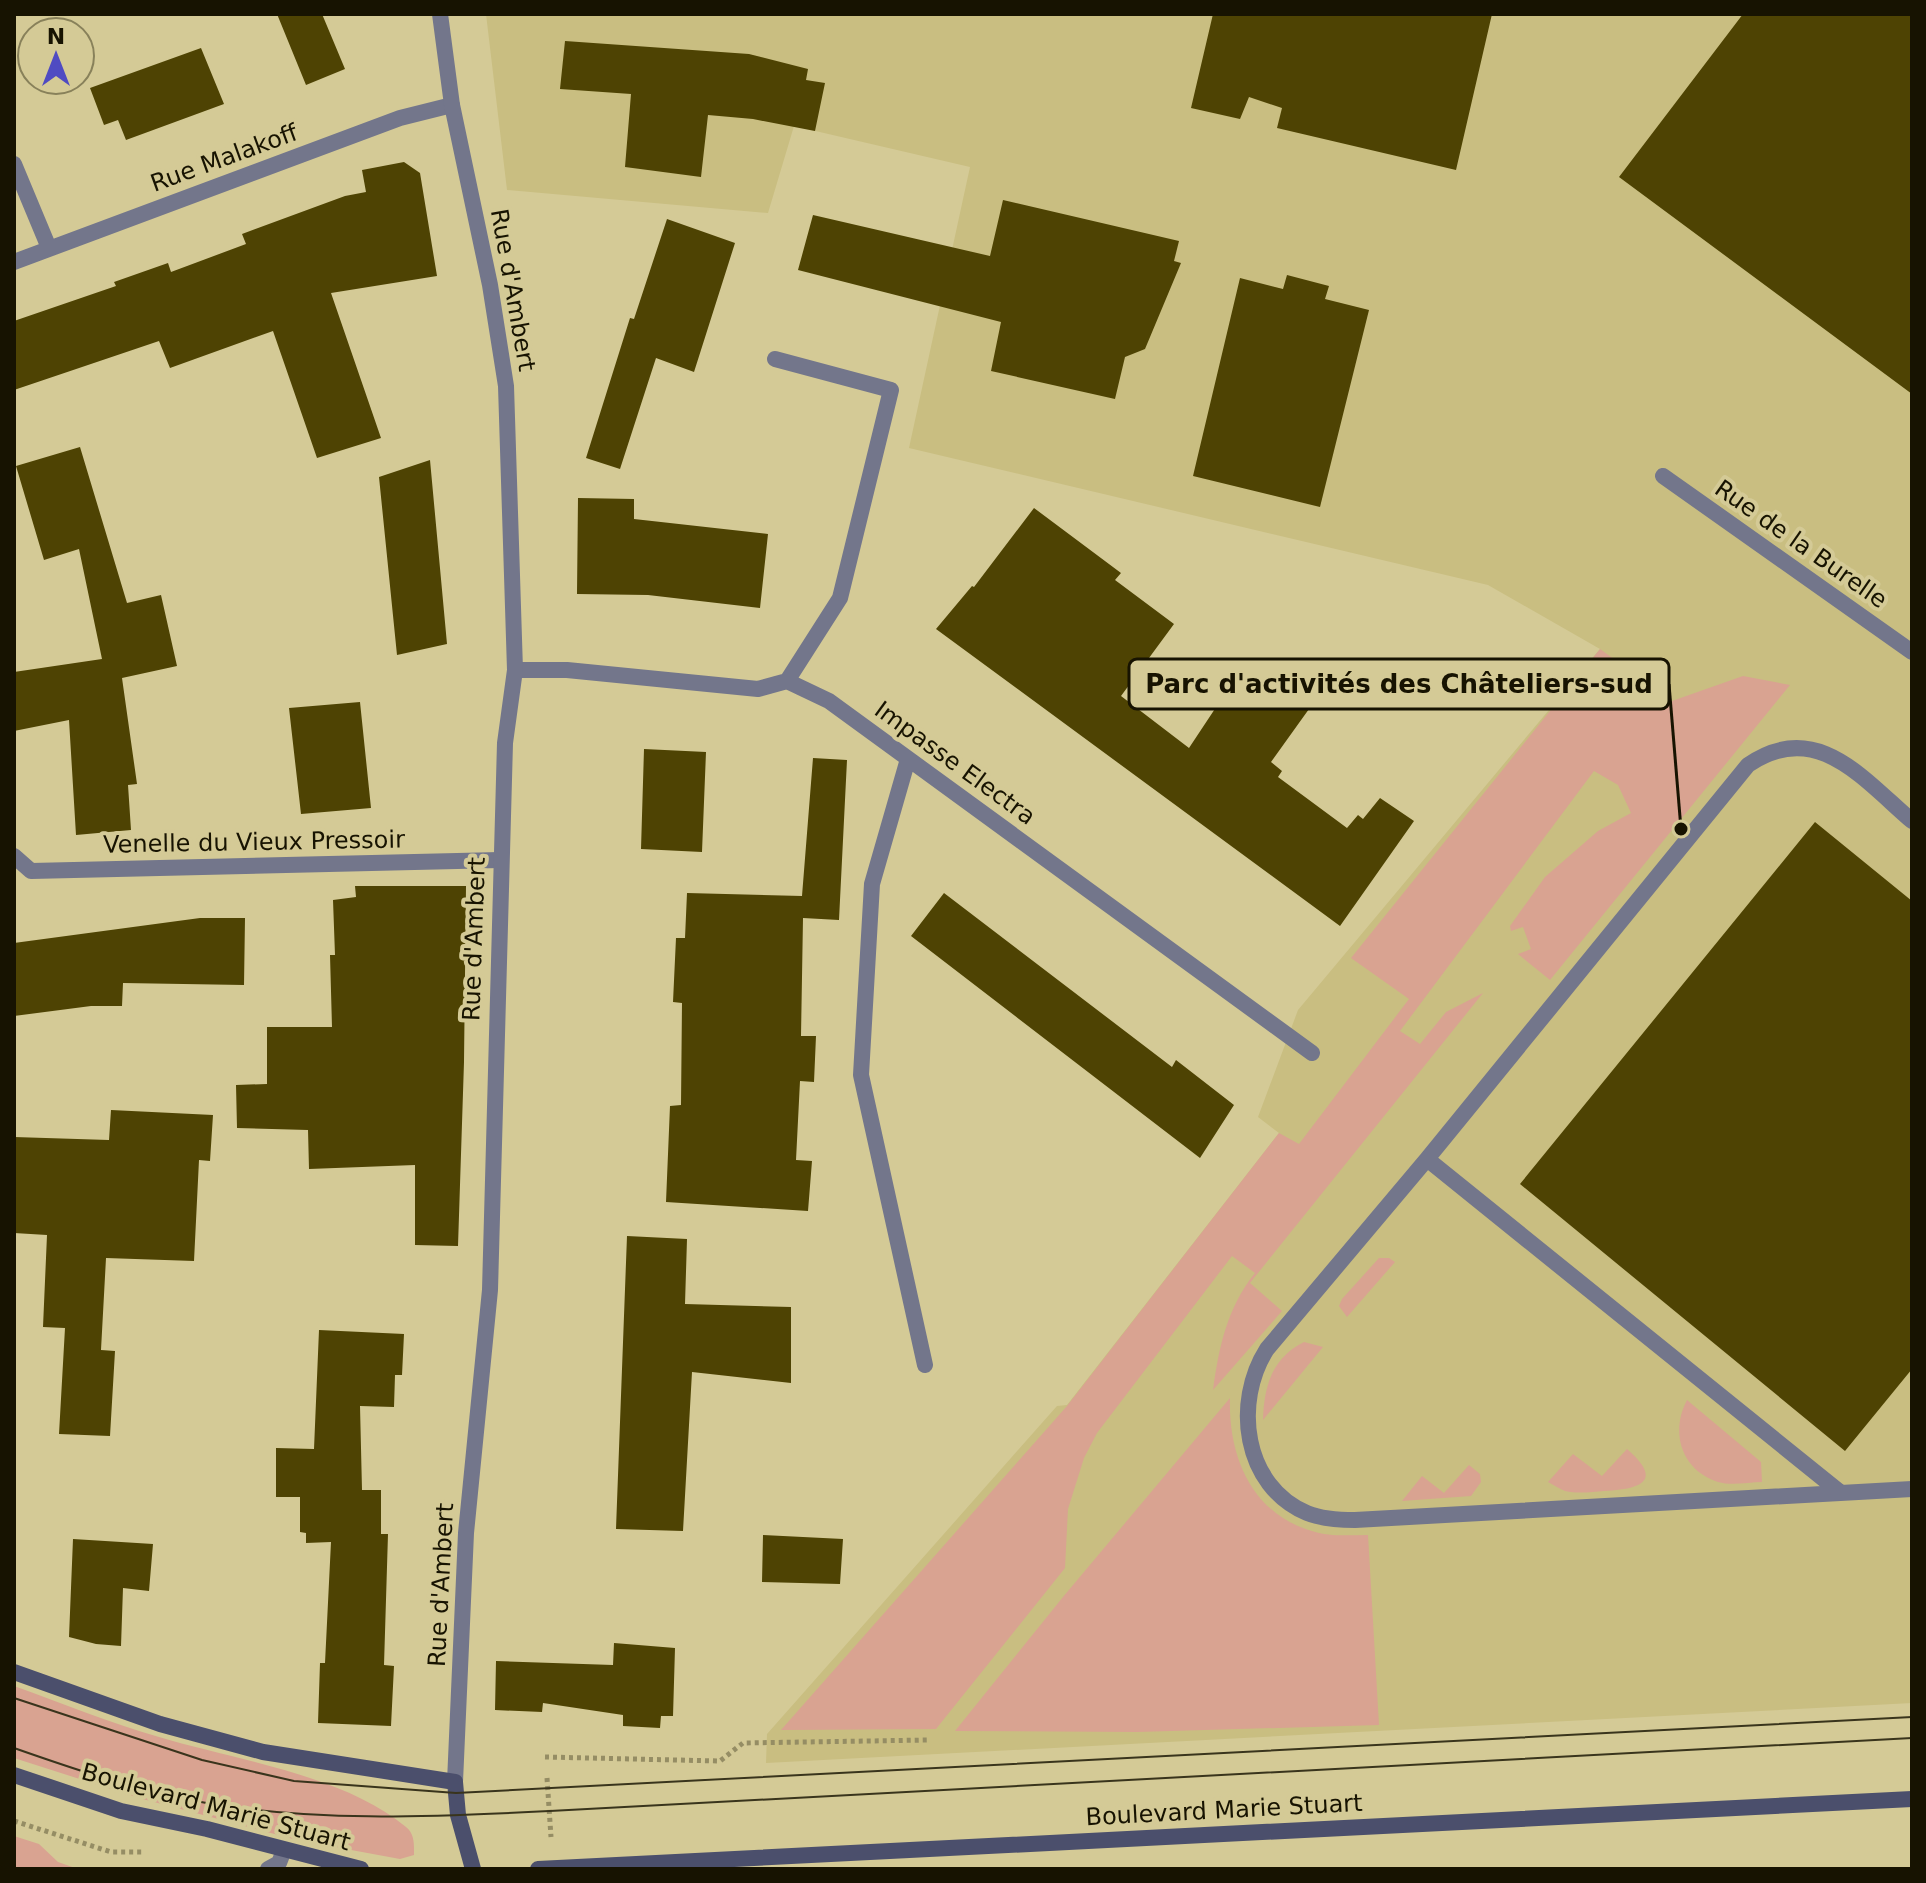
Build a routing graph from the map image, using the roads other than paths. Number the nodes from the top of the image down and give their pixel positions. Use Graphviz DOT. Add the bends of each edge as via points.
graph roads {
  1 [pos="440,14"];
  2 [pos="452,105"];
  3 [pos="14,164"];
  4 [pos="49,248"];
  5 [pos="14,262"];
  6 [pos="775,359"];
  7 [pos="1663,476"];
  8 [pos="1912,652"];
  9 [pos="515,670"];
  10 [pos="787,681"];
  11 [pos="908,759"];
  12 [pos="1912,821"];
  13 [pos="14,856"];
  14 [pos="500,860"];
  15 [pos="1312,1053"];
  16 [pos="1427,1159"];
  17 [pos="925,1365"];
  18 [pos="1912,1489"];
  19 [pos="1841,1493"];
  20 [pos="14,1672"];
  21 [pos="14,1775"];
  22 [pos="455,1782"];
  23 [pos="1912,1799"];
  24 [pos="284,1850"];
  25 [pos="268,1869"];
  26 [pos="361,1869"];
  27 [pos="473,1869"];
  28 [pos="538,1869"];
  1 -- 2 [label="street, Rue d'Ambert"];
  2 -- 4 [label="street, Rue Malakoff" via="400,118"];
  2 -- 9 [label="street, Rue d'Ambert" via="506,386"];
  3 -- 4 [label="street"];
  4 -- 5 [label="street, Rue Malakoff"];
  6 -- 10 [label="street" via="891,390 840,598"];
  7 -- 8 [label="street, Rue de la Burelle"];
  9 -- 10 [label="street" via="567,670 758,689"];
  9 -- 14 [label="street, Rue d'Ambert" via="505,743"];
  10 -- 11 [label="street, Impasse Electra" via="829,701"];
  11 -- 15 [label="street, Impasse Electra"];
  11 -- 17 [label="street" via="872,884 861,1075"];
  12 -- 16 [label="street" via="1829,754 1785,747 1762,755 1748,765"];
  13 -- 14 [label="street, Venelle du Vieux Pressoir" via="31,871"];
  14 -- 22 [label="street, Rue d'Ambert" via="490,1290 466,1533"];
  16 -- 19 [label="street"];
  16 -- 19 [label="street" via="1256,1366 1248,1402 1251,1448 1269,1485 1284,1498 1330,1520 1355,1520"];
  18 -- 19 [label="street"];
  20 -- 22 [label="main road" via="160,1724 263,1752"];
  21 -- 24 [label="main road, Boulevard Marie Stuart" via="121,1811"];
  22 -- 27 [label="main road, Rue d'Ambert"];
  23 -- 28 [label="main road, Boulevard Marie Stuart"];
  24 -- 25 [label="street" via="279,1863"];
  24 -- 26 [label="main road, Boulevard Marie Stuart"];
}
